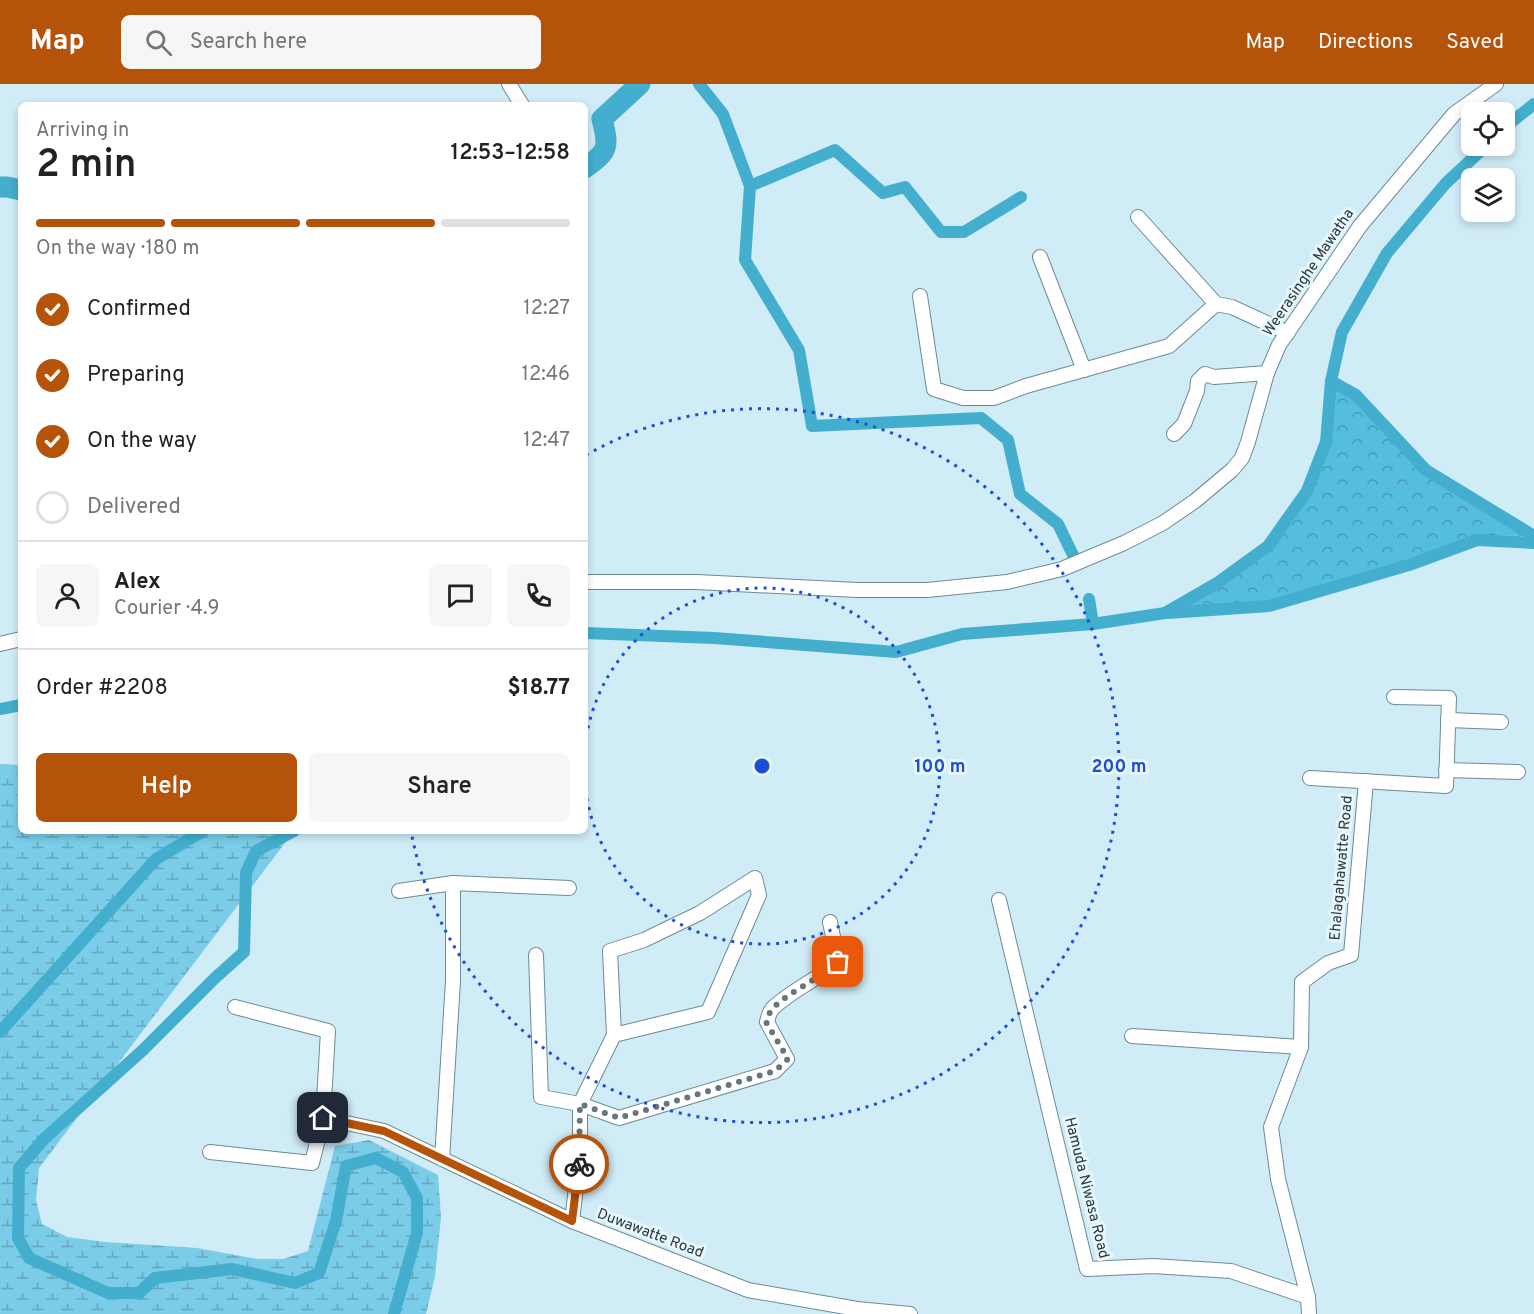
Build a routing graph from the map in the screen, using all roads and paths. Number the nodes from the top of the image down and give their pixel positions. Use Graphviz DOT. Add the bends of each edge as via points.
graph roads {
  1 [pos="509,84"];
  2 [pos="1496,84"];
  3 [pos="520,102"];
  4 [pos="1138,217"];
  5 [pos="1040,257"];
  6 [pos="920,296"];
  7 [pos="1216,304"];
  8 [pos="1288,333"];
  9 [pos="1084,370"];
  10 [pos="1267,373"];
  11 [pos="1174,434"];
  12 [pos="588,582"];
  13 [pos="18,640"];
  14 [pos="0,644"];
  15 [pos="1394,697"];
  16 [pos="1448,720"];
  17 [pos="1501,722"];
  18 [pos="1446,770"];
  19 [pos="1518,771"];
  20 [pos="1310,778"];
  21 [pos="1366,781"];
  22 [pos="453,883"];
  23 [pos="569,888"];
  24 [pos="399,891"];
  25 [pos="999,900"];
  26 [pos="830,922"];
  27 [pos="536,955"];
  28 [pos="235,1007"];
  29 [pos="614,1035"];
  30 [pos="1132,1036"];
  31 [pos="1300,1047"];
  32 [pos="580,1104"];
  33 [pos="323,1118"];
  34 [pos="210,1152"];
  35 [pos="442,1159"];
  36 [pos="572,1221"];
  37 [pos="1308,1297"];
  38 [pos="819,1309"];
  39 [pos="910,1314"];
  40 [pos="1309,1314"];
  1 -- 3 [label="street"];
  2 -- 8 [label="street, Weerasinghe Mawatha" via="1454,114 1367,217"];
  4 -- 7 [label="street"];
  5 -- 9 [label="street"];
  6 -- 9 [label="street" via="934,389 963,398 994,398"];
  7 -- 8 [label="street" via="1232,307"];
  7 -- 9 [label="street" via="1169,346"];
  8 -- 10 [label="street, Weerasinghe Mawatha"];
  10 -- 11 [label="street" via="1205,374 1198,381 1184,424"];
  10 -- 12 [label="street, Weerasinghe Mawatha" via="1248,442 1232,470 1163,523 1062,569 1006,582 927,590"];
  13 -- 14 [label="street"];
  15 -- 16 [label="street" via="1449,698"];
  16 -- 17 [label="street"];
  16 -- 18 [label="street"];
  18 -- 19 [label="street"];
  18 -- 21 [label="street" via="1446,786"];
  20 -- 21 [label="street"];
  21 -- 31 [label="street, Ehalagahawatte Road" via="1351,955 1328,963 1302,982"];
  22 -- 23 [label="street"];
  22 -- 24 [label="street"];
  22 -- 35 [label="street" via="453,981"];
  25 -- 37 [label="street, Hamuda Niwasa Road" via="1087,1269 1154,1266 1231,1271"];
  26 -- 32 [label="street" via="838,962 771,1011 766,1022 788,1059 775,1071 619,1118"];
  27 -- 32 [label="street" via="541,1097"];
  28 -- 33 [label="street" via="328,1031"];
  29 -- 29 [label="street" via="708,1012 759,895 754,878 700,913 644,940 610,951"];
  29 -- 32 [label="street"];
  30 -- 31 [label="street"];
  31 -- 37 [label="street, Ehalagahawatte Road" via="1271,1127 1278,1179"];
  32 -- 36 [label="street" via="580,1154"];
  33 -- 34 [label="street" via="312,1163"];
  33 -- 35 [label="street, Duwawatte Road" via="384,1131"];
  35 -- 36 [label="street, Duwawatte Road"];
  36 -- 38 [label="street, Duwawatte Road" via="748,1290"];
  37 -- 40 [label="street, Ehalagahawatte Road"];
  38 -- 39 [label="street, Duwawatte Road"];
}
